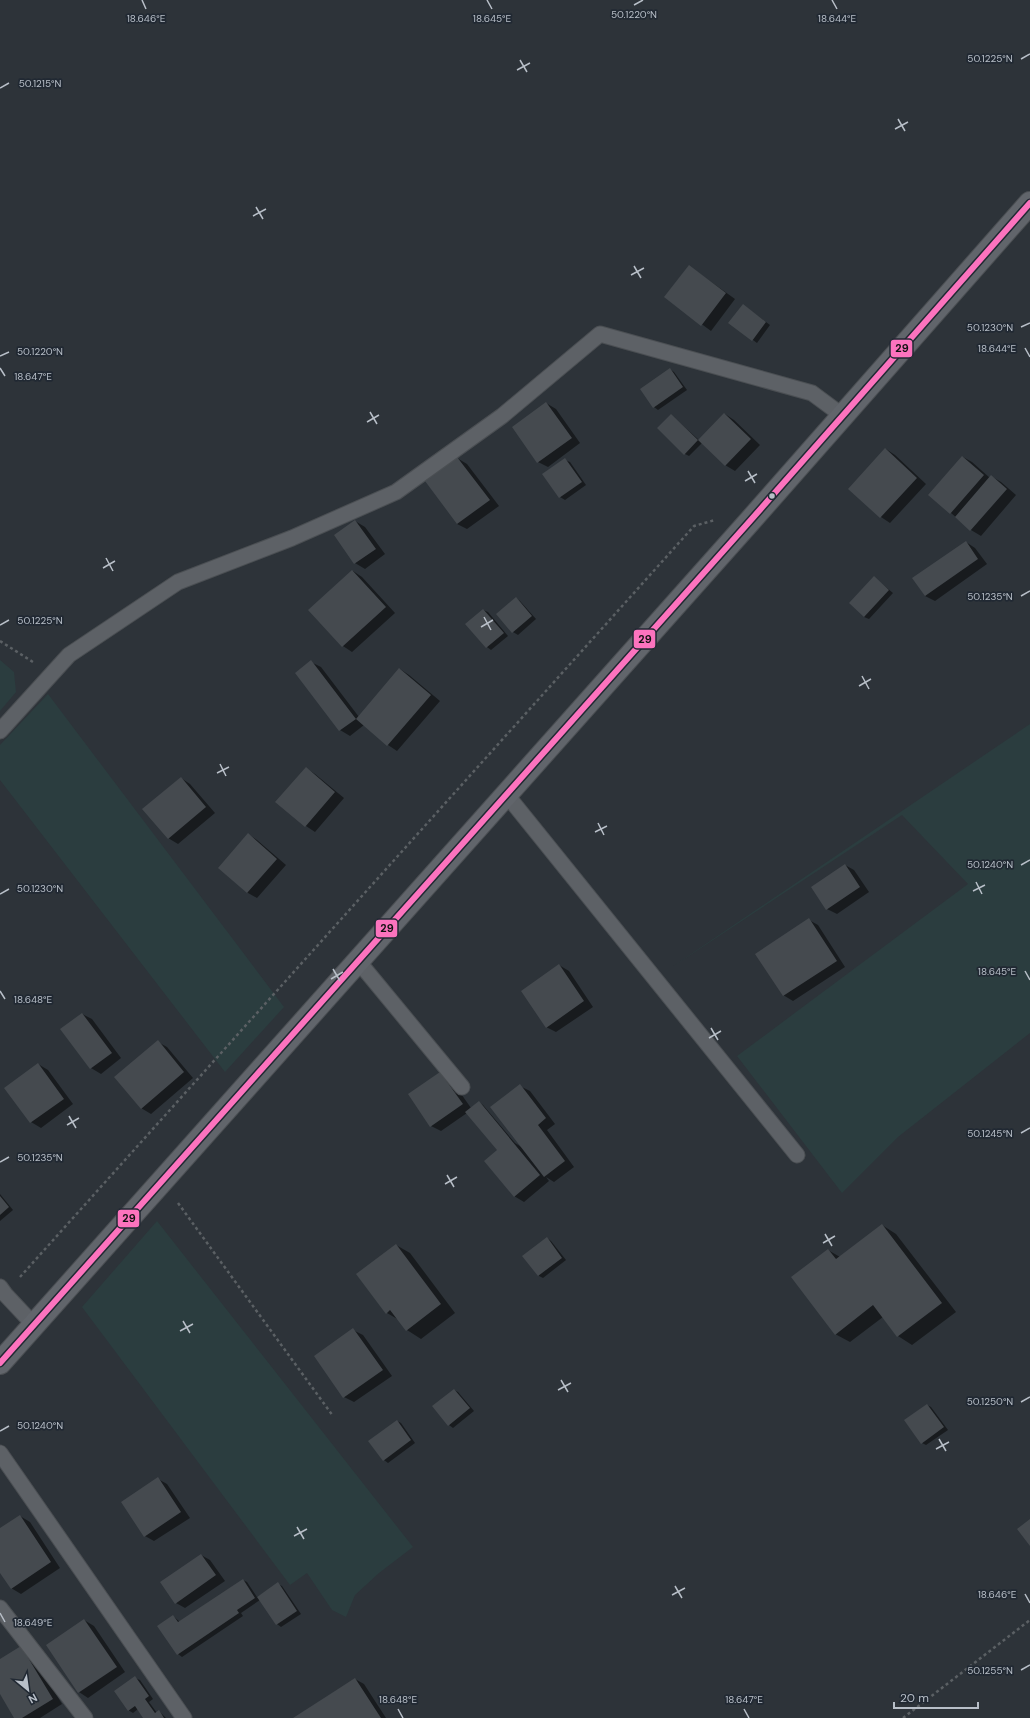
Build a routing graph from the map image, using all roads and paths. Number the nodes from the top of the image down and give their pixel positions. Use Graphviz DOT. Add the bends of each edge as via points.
graph roads {
  1 [pos="1030,203"];
  2 [pos="843,416"];
  3 [pos="750,521"];
  4 [pos="0,641"];
  5 [pos="52,674"];
  6 [pos="0,731"];
  7 [pos="506,794"];
  8 [pos="358,961"];
  9 [pos="462,1087"];
  10 [pos="797,1155"];
  11 [pos="162,1181"];
  12 [pos="2,1291"];
  13 [pos="34,1325"];
  14 [pos="0,1364"];
  15 [pos="333,1416"];
  16 [pos="0,1453"];
  17 [pos="0,1608"];
  18 [pos="1030,1620"];
  19 [pos="85,1718"];
  20 [pos="184,1718"];
  21 [pos="903,1718"];
  1 -- 2 [label="main road"];
  2 -- 3 [label="main road"];
  2 -- 5 [label="lane" via="812,393 600,334 502,416 396,492 292,538 178,582 69,655"];
  3 -- 7 [label="main road"];
  3 -- 12 [label="path" via="723,518 694,526"];
  4 -- 5 [label="path"];
  5 -- 6 [label="lane"];
  7 -- 8 [label="main road"];
  7 -- 10 [label="lane"];
  8 -- 9 [label="lane"];
  8 -- 11 [label="main road"];
  11 -- 13 [label="main road"];
  11 -- 15 [label="path"];
  12 -- 13 [label="lane"];
  13 -- 14 [label="main road"];
  16 -- 20 [label="lane"];
  17 -- 19 [label="lane"];
  18 -- 21 [label="path"];
}
